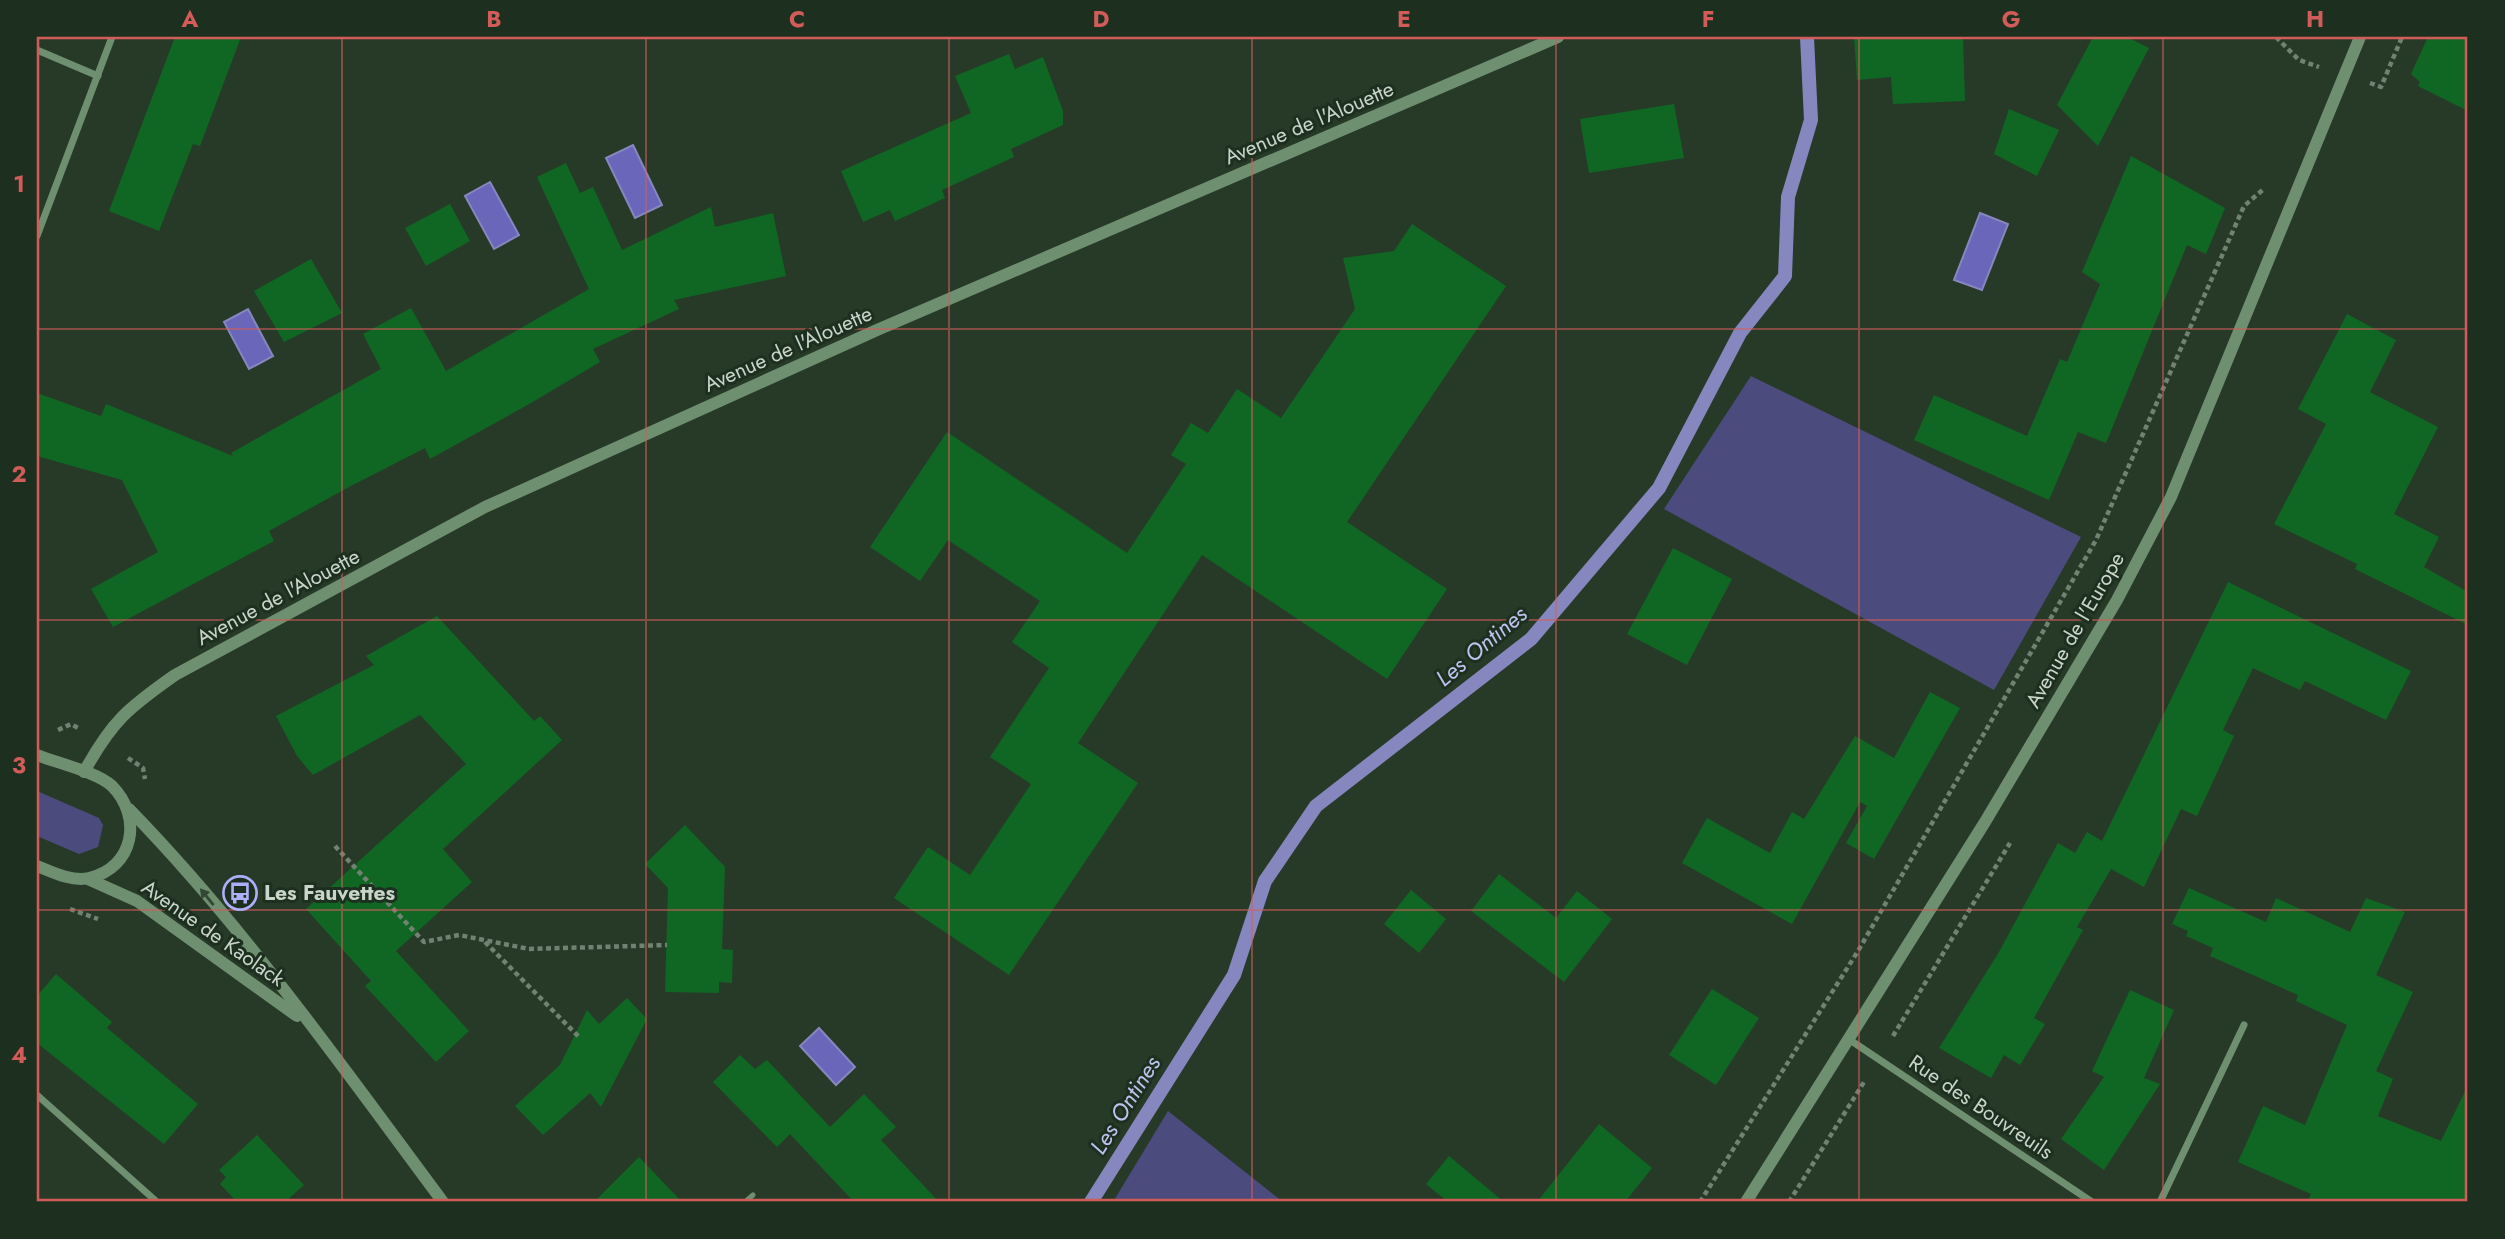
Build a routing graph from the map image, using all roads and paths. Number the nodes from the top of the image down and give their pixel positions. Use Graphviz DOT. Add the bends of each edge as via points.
graph roads {
  1 [pos="112,37"];
  2 [pos="1558,37"];
  3 [pos="2276,37"];
  4 [pos="2360,37"];
  5 [pos="37,50"];
  6 [pos="2299,60"];
  7 [pos="98,76"];
  8 [pos="2305,176"];
  9 [pos="37,236"];
  10 [pos="37,755"];
  11 [pos="84,772"];
  12 [pos="129,809"];
  13 [pos="335,846"];
  14 [pos="37,866"];
  15 [pos="88,879"];
  16 [pos="485,942"];
  17 [pos="667,945"];
  18 [pos="2244,1024"];
  19 [pos="312,1026"];
  20 [pos="579,1037"];
  21 [pos="1850,1040"];
  22 [pos="37,1095"];
  23 [pos="752,1195"];
  24 [pos="157,1202"];
  25 [pos="443,1202"];
  26 [pos="745,1202"];
  27 [pos="1700,1202"];
  28 [pos="1746,1202"];
  29 [pos="2092,1202"];
  30 [pos="2160,1202"];
  1 -- 7 [label="street"];
  2 -- 11 [label="street, Avenue de l'Alouette" via="877,330 485,507 175,675 128,708 101,740"];
  3 -- 6 [label="path"];
  4 -- 8 [label="street, Avenue de l'Europe"];
  5 -- 7 [label="street"];
  7 -- 9 [label="street"];
  8 -- 21 [label="street, Avenue de l'Europe" via="2171,497 2117,600"];
  8 -- 27 [label="path" via="2264,188 2244,206 2096,540 1858,951"];
  10 -- 11 [label="street"];
  11 -- 12 [label="street" via="111,785"];
  12 -- 15 [label="street" via="132,840 116,867"];
  19 -- 12 [label="street, Avenue de Kaolack, one-way" via="173,854"];
  13 -- 16 [label="path" via="424,942 459,935"];
  14 -- 15 [label="street" via="60,876"];
  15 -- 19 [label="street, Avenue de Kaolack" via="137,901"];
  16 -- 17 [label="path" via="529,949"];
  16 -- 20 [label="path"];
  18 -- 30 [label="street"];
  19 -- 25 [label="street, Avenue de Kaolack"];
  21 -- 28 [label="street, Avenue de l'Europe"];
  21 -- 29 [label="street, Rue des Bouvreuils"];
  22 -- 24 [label="street"];
  23 -- 26 [label="lane"];
}
